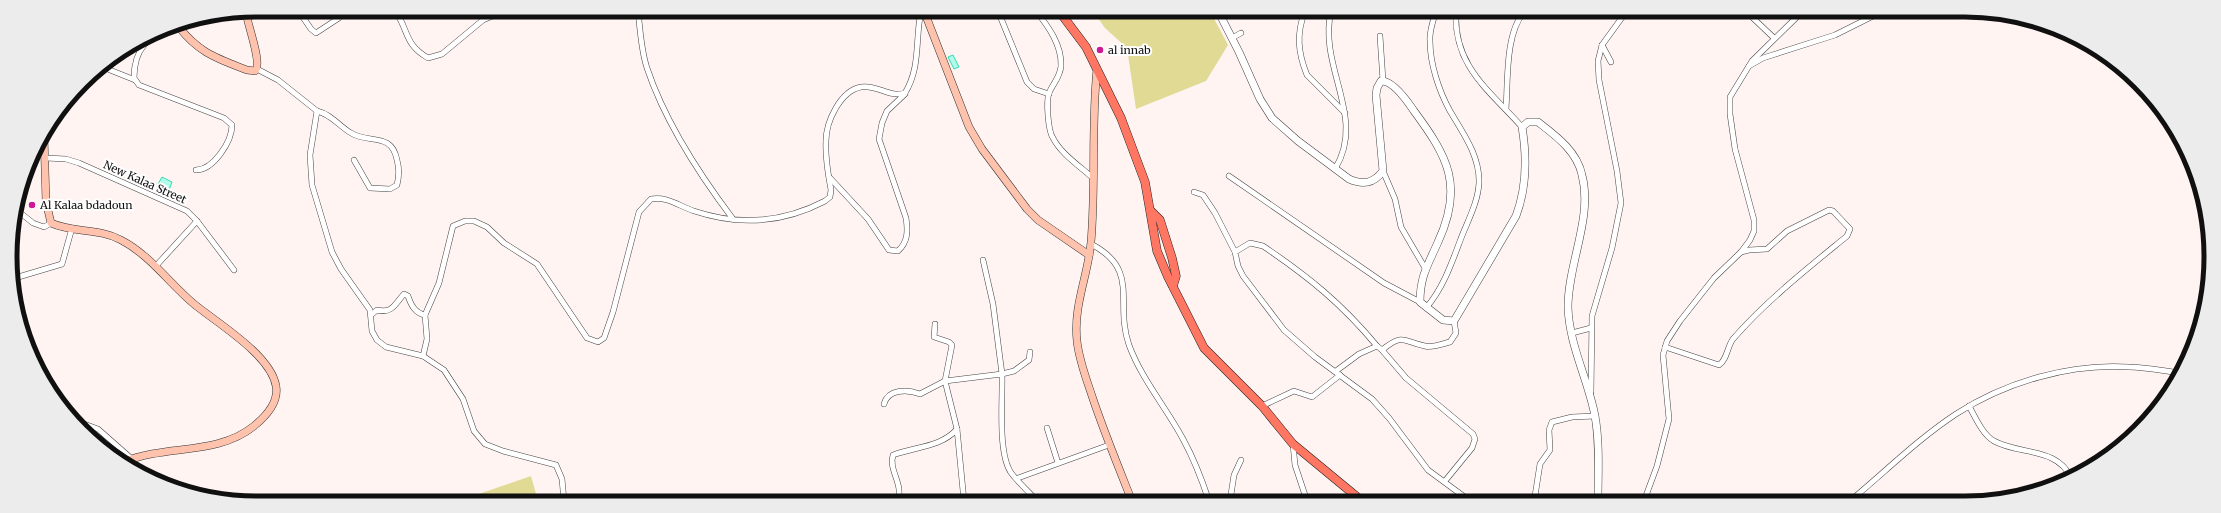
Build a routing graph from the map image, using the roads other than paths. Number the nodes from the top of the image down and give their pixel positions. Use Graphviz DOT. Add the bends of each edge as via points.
graph roads {
  1 [pos="303,17"];
  2 [pos="338,17"];
  3 [pos="398,17"];
  4 [pos="490,17"];
  5 [pos="639,17"];
  6 [pos="921,17"];
  7 [pos="924,17"];
  8 [pos="1001,17"];
  9 [pos="1040,17"];
  10 [pos="1063,17"];
  11 [pos="1221,17"];
  12 [pos="1304,17"];
  13 [pos="1329,17"];
  14 [pos="1435,17"];
  15 [pos="1456,17"];
  16 [pos="1519,17"];
  17 [pos="1622,17"];
  18 [pos="1752,17"];
  19 [pos="1797,17"];
  20 [pos="1871,17"];
  21 [pos="248,18"];
  22 [pos="181,30"];
  23 [pos="1241,33"];
  24 [pos="1380,36"];
  25 [pos="1232,38"];
  26 [pos="1774,38"];
  27 [pos="1602,45"];
  28 [pos="142,47"];
  29 [pos="1611,62"];
  30 [pos="1747,68"];
  31 [pos="257,69"];
  32 [pos="1097,69"];
  33 [pos="110,70"];
  34 [pos="135,80"];
  35 [pos="1383,81"];
  36 [pos="905,93"];
  37 [pos="1048,94"];
  38 [pos="1506,109"];
  39 [pos="317,111"];
  40 [pos="1345,114"];
  41 [pos="1522,127"];
  42 [pos="45,145"];
  43 [pos="46,158"];
  44 [pos="354,160"];
  45 [pos="1335,169"];
  46 [pos="196,170"];
  47 [pos="1383,171"];
  48 [pos="1230,176"];
  49 [pos="829,177"];
  50 [pos="1094,179"];
  51 [pos="1194,192"];
  52 [pos="1151,211"];
  53 [pos="21,213"];
  54 [pos="733,219"];
  55 [pos="197,221"];
  56 [pos="51,223"];
  57 [pos="72,228"];
  58 [pos="1091,244"];
  59 [pos="1167,246"];
  60 [pos="1156,248"];
  61 [pos="1235,252"];
  62 [pos="1741,252"];
  63 [pos="1089,255"];
  64 [pos="983,260"];
  65 [pos="155,267"];
  66 [pos="1425,268"];
  67 [pos="234,270"];
  68 [pos="18,277"];
  69 [pos="1173,286"];
  70 [pos="1420,302"];
  71 [pos="1426,308"];
  72 [pos="371,315"];
  73 [pos="425,315"];
  74 [pos="1454,322"];
  75 [pos="935,324"];
  76 [pos="1591,328"];
  77 [pos="1572,333"];
  78 [pos="1377,346"];
  79 [pos="1665,347"];
  80 [pos="1382,350"];
  81 [pos="1030,352"];
  82 [pos="423,356"];
  83 [pos="2174,372"];
  84 [pos="1338,373"];
  85 [pos="1002,374"];
  86 [pos="945,381"];
  87 [pos="1591,401"];
  88 [pos="884,404"];
  89 [pos="1262,406"];
  90 [pos="1969,406"];
  91 [pos="1595,416"];
  92 [pos="85,424"];
  93 [pos="1047,428"];
  94 [pos="957,429"];
  95 [pos="1109,444"];
  96 [pos="1293,444"];
  97 [pos="132,459"];
  98 [pos="1241,460"];
  99 [pos="1058,463"];
  100 [pos="2067,472"];
  101 [pos="1018,478"];
  102 [pos="1445,481"];
  103 [pos="564,496"];
  104 [pos="898,496"];
  105 [pos="964,496"];
  106 [pos="1033,496"];
  107 [pos="1130,496"];
  108 [pos="1208,496"];
  109 [pos="1231,496"];
  110 [pos="1305,496"];
  111 [pos="1356,496"];
  112 [pos="1464,496"];
  113 [pos="1535,496"];
  114 [pos="1598,496"];
  115 [pos="1646,496"];
  116 [pos="1856,496"];
  1 -- 2 [label="street" via="316,33"];
  3 -- 4 [label="street" via="411,45 428,58 442,54"];
  5 -- 54 [label="street" via="645,58 655,88 695,162"];
  6 -- 36 [label="street" via="918,56"];
  7 -- 63 [label="main road" via="970,127 982,149 1027,209 1051,230"];
  8 -- 37 [label="street" via="1028,82 1034,89"];
  9 -- 37 [label="street" via="1060,53 1059,77"];
  10 -- 32 [label="main road" via="1086,48"];
  11 -- 25 [label="street"];
  12 -- 40 [label="street" via="1298,40 1307,75"];
  13 -- 40 [label="street" via="1331,58"];
  14 -- 71 [label="street" via="1430,40 1433,65 1446,101 1472,149 1478,168 1479,183 1473,207 1442,287"];
  15 -- 38 [label="street" via="1458,43 1463,56 1478,81"];
  16 -- 38 [label="street" via="1512,36"];
  17 -- 27 [label="street"];
  18 -- 26 [label="street"];
  19 -- 26 [label="street"];
  20 -- 30 [label="street" via="1835,35 1762,58"];
  21 -- 31 [label="main road" via="259,61"];
  22 -- 31 [label="main road" via="203,51 247,70"];
  23 -- 25 [label="street"];
  24 -- 35 [label="street"];
  25 -- 45 [label="street" via="1260,99 1272,118"];
  26 -- 30 [label="street"];
  27 -- 29 [label="street"];
  27 -- 76 [label="street" via="1598,73 1618,172 1621,203"];
  28 -- 34 [label="street" via="134,69"];
  30 -- 62 [label="street" via="1733,91 1729,104 1735,149 1755,226 1750,240"];
  31 -- 39 [label="street" via="278,80"];
  32 -- 50 [label="main road" via="1093,127"];
  32 -- 52 [label="main road" via="1133,147 1145,182"];
  33 -- 34 [label="street"];
  34 -- 46 [label="street" via="139,85 224,118 232,125 222,152 206,169"];
  35 -- 47 [label="street" via="1377,88 1376,95"];
  35 -- 66 [label="street" via="1393,87 1413,109 1449,167 1451,188 1448,220"];
  36 -- 49 [label="street" via="895,95 875,88 861,87 843,97 832,118 826,139"];
  36 -- 49 [label="street" via="887,111 879,139 906,218 908,230 903,247 898,252 889,250 868,219"];
  37 -- 50 [label="street" via="1049,130 1053,139"];
  38 -- 41 [label="street"];
  39 -- 44 [label="street" via="329,116 354,135 385,142 393,147 398,165 397,184 390,189 370,188"];
  39 -- 72 [label="street" via="310,155 312,186 332,252 368,306"];
  40 -- 45 [label="street" via="1346,146"];
  41 -- 74 [label="street" via="1526,176 1523,198 1496,253"];
  41 -- 77 [label="street" via="1528,122 1538,122 1547,129 1570,150 1582,176 1583,218 1569,292"];
  42 -- 43 [label="main road"];
  43 -- 55 [label="street, New Kalaa Street" via="66,159 79,163 180,207"];
  43 -- 56 [label="main road" via="46,202"];
  45 -- 47 [label="street" via="1348,179 1366,184"];
  47 -- 66 [label="street" via="1395,199 1401,227"];
  48 -- 70 [label="street" via="1384,283"];
  49 -- 54 [label="street" via="832,190 830,197 816,206 772,220 750,222"];
  50 -- 58 [label="main road"];
  51 -- 61 [label="street" via="1203,195"];
  52 -- 59 [label="main road" via="1160,220"];
  52 -- 60 [label="main road"];
  53 -- 56 [label="street" via="37,225 44,227"];
  54 -- 73 [label="street" via="693,210 668,199 651,199 644,204 639,212 613,312 604,338 598,342 587,338 536,264 487,227 465,220 453,226 439,283"];
  55 -- 65 [label="street"];
  55 -- 67 [label="street, New Kalaa Street"];
  56 -- 57 [label="main road"];
  57 -- 65 [label="main road" via="116,237"];
  57 -- 68 [label="street" via="62,264"];
  58 -- 63 [label="main road"];
  58 -- 108 [label="street" via="1114,260 1121,272 1123,321 1129,344 1146,382 1183,438"];
  59 -- 60 [label="main road"];
  59 -- 69 [label="main road" via="1175,272"];
  60 -- 69 [label="main road"];
  61 -- 78 [label="street" via="1250,243 1263,246 1333,297"];
  61 -- 84 [label="street" via="1243,276 1284,330"];
  62 -- 79 [label="street" via="1723,268 1694,303 1670,335"];
  62 -- 79 [label="street" via="1767,249 1788,231 1829,210 1850,229 1847,236 1784,290 1732,340 1723,363 1719,365"];
  63 -- 95 [label="main road" via="1080,290 1076,340 1080,360"];
  64 -- 85 [label="street" via="993,304"];
  65 -- 97 [label="main road" via="194,304 260,358 272,374 276,392 272,405 258,423 222,444 157,452"];
  66 -- 70 [label="street" via="1421,280"];
  69 -- 89 [label="main road" via="1204,348"];
  70 -- 71 [label="street"];
  71 -- 74 [label="street" via="1443,320"];
  72 -- 73 [label="street" via="377,310 393,310 404,294 419,314"];
  72 -- 82 [label="street" via="372,331 381,344 404,353"];
  73 -- 82 [label="street" via="427,339"];
  74 -- 80 [label="street" via="1456,334 1450,342 1425,346 1405,339 1398,340"];
  75 -- 86 [label="street" via="934,337 949,342 952,346"];
  76 -- 77 [label="street"];
  76 -- 87 [label="street"];
  77 -- 87 [label="street"];
  78 -- 80 [label="street"];
  78 -- 84 [label="street" via="1359,354"];
  79 -- 115 [label="street" via="1669,419 1657,466"];
  80 -- 102 [label="street" via="1406,378 1473,434 1475,439 1472,448"];
  81 -- 85 [label="street" via="1029,360 1014,371"];
  82 -- 103 [label="street" via="449,376 463,399 474,431 485,444 503,452 556,465 562,479"];
  83 -- 90 [label="street" via="2128,366 2073,369 2022,382"];
  84 -- 89 [label="street" via="1312,396 1294,390"];
  84 -- 102 [label="street" via="1372,399 1428,470"];
  85 -- 86 [label="street"];
  85 -- 101 [label="street" via="1002,437 1012,474"];
  86 -- 88 [label="street" via="920,394 913,391 892,393"];
  86 -- 94 [label="street"];
  87 -- 91 [label="street"];
  89 -- 96 [label="main road"];
  90 -- 100 [label="street" via="1994,441 2048,456"];
  90 -- 116 [label="street" via="1918,443"];
  91 -- 113 [label="street" via="1572,417 1552,422 1549,430 1550,450 1540,464"];
  91 -- 114 [label="street" via="1599,458"];
  92 -- 97 [label="street" via="98,428"];
  93 -- 99 [label="street"];
  94 -- 104 [label="street" via="952,436 939,442 893,455 891,464 899,490"];
  94 -- 105 [label="street"];
  95 -- 99 [label="street"];
  95 -- 107 [label="main road"];
  96 -- 110 [label="street" via="1295,465"];
  96 -- 111 [label="main road"];
  98 -- 109 [label="street" via="1234,475"];
  99 -- 101 [label="street"];
  101 -- 106 [label="street"];
  102 -- 112 [label="street"];
}
